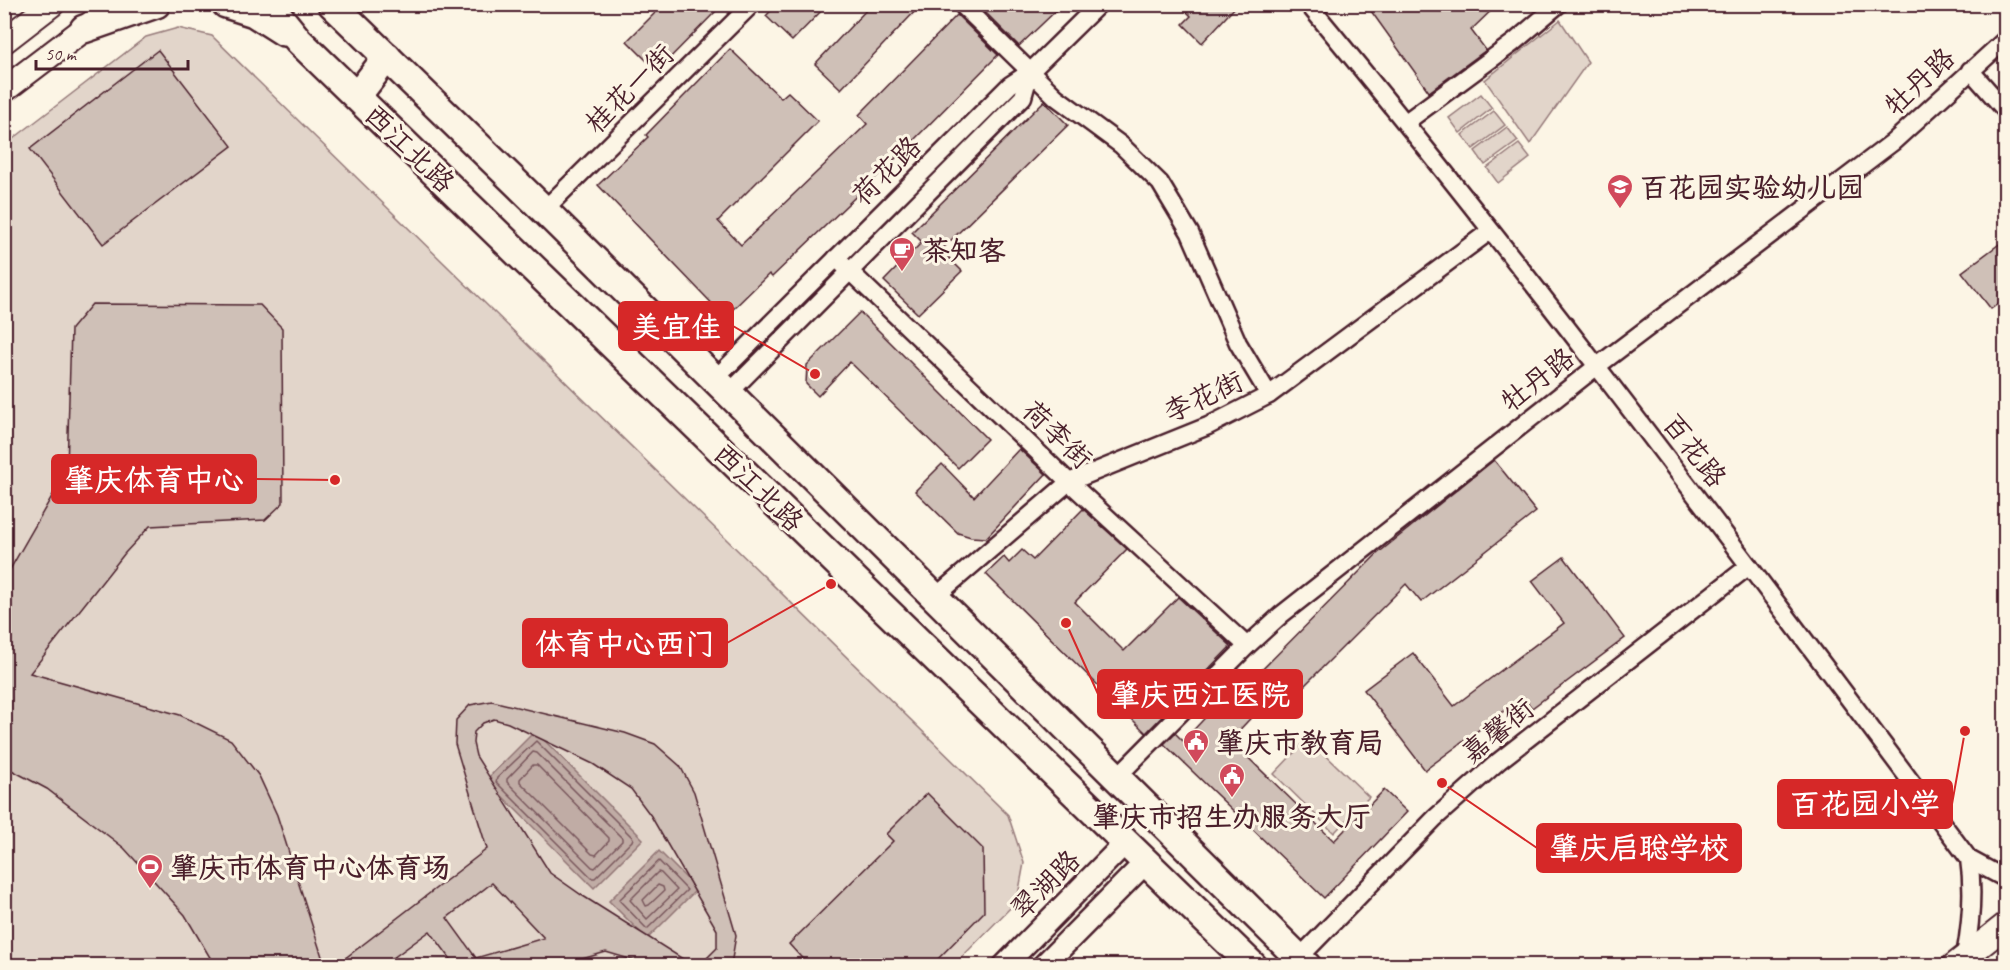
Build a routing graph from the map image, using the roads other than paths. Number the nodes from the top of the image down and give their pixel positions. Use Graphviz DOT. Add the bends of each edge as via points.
graph roads {
  1 [pos="52,4"];
  2 [pos="116,4"];
  3 [pos="156,4"];
  4 [pos="226,4"];
  5 [pos="269,4"];
  6 [pos="752,4"];
  7 [pos="961,4"];
  8 [pos="1100,4"];
  9 [pos="1308,4"];
  10 [pos="1559,4"];
  11 [pos="335,7"];
  12 [pos="84,29"];
  13 [pos="2006,39"];
  14 [pos="4,41"];
  15 [pos="299,41"];
  16 [pos="387,57"];
  17 [pos="1970,70"];
  18 [pos="1030,72"];
  19 [pos="4,90"];
  20 [pos="357,96"];
  21 [pos="2006,111"];
  22 [pos="1406,122"];
  23 [pos="544,210"];
  24 [pos="1490,231"];
  25 [pos="836,258"];
  26 [pos="850,272"];
  27 [pos="1596,367"];
  28 [pos="722,386"];
  29 [pos="1269,395"];
  30 [pos="1069,482"];
  31 [pos="1749,566"];
  32 [pos="935,597"];
  33 [pos="1247,646"];
  34 [pos="1117,777"];
  35 [pos="1126,842"];
  36 [pos="1969,859"];
  37 [pos="1146,862"];
  38 [pos="2006,879"];
  39 [pos="2006,925"];
  40 [pos="1959,961"];
  41 [pos="1303,962"];
  42 [pos="1004,966"];
  43 [pos="1043,966"];
  44 [pos="1253,966"];
  1 -- 14 [label="main road"];
  2 -- 12 [label="main road"];
  3 -- 12 [label="main road"];
  4 -- 15 [label="main road" via="254,13"];
  5 -- 15 [label="main road, 西江北路"];
  6 -- 23 [label="street, 桂花一街"];
  7 -- 18 [label="street"];
  8 -- 18 [label="street, 荷花路"];
  9 -- 22 [label="street, 百花路"];
  10 -- 22 [label="street"];
  11 -- 16 [label="main road, 西江北路"];
  12 -- 19 [label="main road"];
  13 -- 17 [label="street, 牡丹路"];
  15 -- 20 [label="main road, 西江北路"];
  16 -- 20 [label="main road"];
  16 -- 23 [label="main road, 西江北路"];
  17 -- 21 [label="street"];
  17 -- 27 [label="street, 牡丹路" via="1893,142"];
  18 -- 25 [label="street, 荷花路" via="1010,85"];
  18 -- 26 [label="street" via="1023,98"];
  18 -- 29 [label="street" via="1056,97 1121,145 1160,183 1190,233 1238,343"];
  20 -- 35 [label="main road, 西江北路"];
  22 -- 24 [label="street, 百花路"];
  23 -- 28 [label="main road, 西江北路"];
  24 -- 27 [label="street, 百花路"];
  24 -- 29 [label="street, 李花街"];
  25 -- 26 [label="street, 荷李街"];
  25 -- 28 [label="street, 荷花路"];
  26 -- 28 [label="street"];
  26 -- 30 [label="street, 荷李街"];
  27 -- 31 [label="street, 百花路"];
  27 -- 33 [label="street, 牡丹路"];
  28 -- 32 [label="main road, 西江北路"];
  29 -- 30 [label="street, 李花街" via="1208,426"];
  30 -- 32 [label="street, 李花街"];
  30 -- 33 [label="street, 荷李街"];
  31 -- 36 [label="street, 百花路"];
  31 -- 41 [label="street, 嘉馨街" via="1499,761 1435,818"];
  32 -- 34 [label="main road, 西江北路"];
  33 -- 34 [label="street, 牡丹路"];
  34 -- 41 [label="main road, 西江北路"];
  35 -- 37 [label="main road, 西江北路"];
  35 -- 42 [label="street, 翠湖路"];
  36 -- 38 [label="street"];
  36 -- 40 [label="street" via="1971,926"];
  37 -- 43 [label="street, 翠湖路"];
  37 -- 44 [label="main road, 西江北路"];
  39 -- 40 [label="main road"];
}
